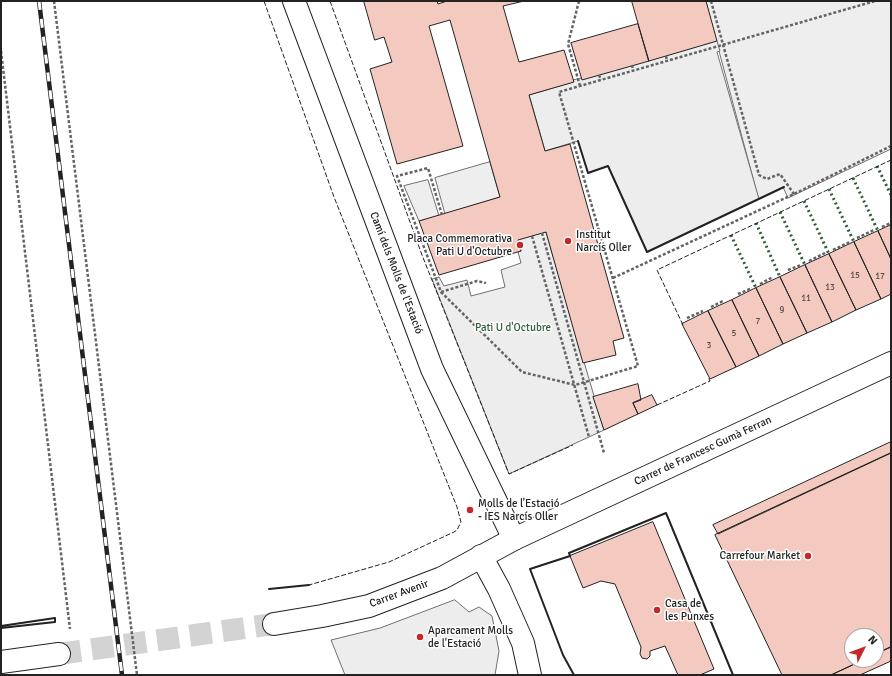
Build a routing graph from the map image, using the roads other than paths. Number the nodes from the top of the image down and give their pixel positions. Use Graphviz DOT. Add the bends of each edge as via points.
graph roads {
  1 [pos="294,1"];
  2 [pos="891,363"];
  3 [pos="514,539"];
  4 [pos="482,556"];
  5 [pos="274,624"];
  6 [pos="65,645"];
  7 [pos="1,662"];
  8 [pos="529,674"];
  1 -- 3 [label="street, Camí dels Molls de l'Estació" via="432,369"];
  2 -- 3 [label="street, Carrer de Francesc Gumà Ferran"];
  3 -- 4 [label="street, Carrer Avenir"];
  4 -- 5 [label="street, Carrer Avenir" via="442,578 369,606"];
  4 -- 8 [label="street" via="523,643"];
  6 -- 7 [label="street"];
}
